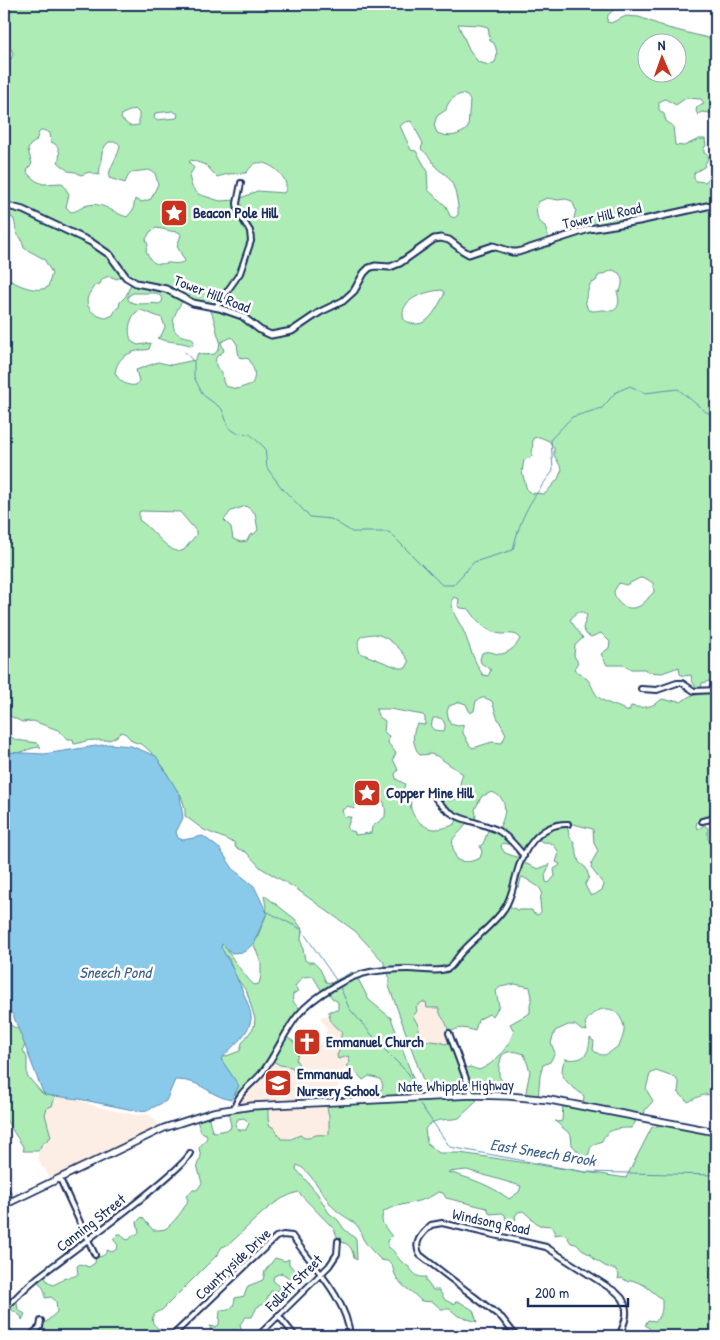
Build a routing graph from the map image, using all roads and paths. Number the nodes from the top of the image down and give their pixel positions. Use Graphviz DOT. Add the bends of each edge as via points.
graph roads {
  1 [pos="241,183"];
  2 [pos="716,204"];
  3 [pos="4,205"];
  4 [pos="216,307"];
  5 [pos="641,689"];
  6 [pos="716,690"];
  7 [pos="436,799"];
  8 [pos="716,811"];
  9 [pos="715,818"];
  10 [pos="702,821"];
  11 [pos="568,824"];
  12 [pos="524,856"];
  13 [pos="449,1033"];
  14 [pos="472,1095"];
  15 [pos="234,1108"];
  16 [pos="716,1132"];
  17 [pos="190,1153"];
  18 [pos="60,1179"];
  19 [pos="4,1187"];
  20 [pos="11,1202"];
  21 [pos="4,1205"];
  22 [pos="88,1238"];
  23 [pos="338,1241"];
  24 [pos="95,1255"];
  25 [pos="320,1274"];
  26 [pos="4,1310"];
  27 [pos="278,1315"];
  28 [pos="42,1321"];
  29 [pos="4,1328"];
  30 [pos="12,1336"];
  31 [pos="30,1336"];
  32 [pos="172,1336"];
  33 [pos="258,1336"];
  34 [pos="295,1336"];
  35 [pos="350,1336"];
  36 [pos="516,1336"];
  37 [pos="619,1336"];
  1 -- 4 [label="street" via="238,212 250,231 251,241 240,273"];
  2 -- 4 [label="street, Tower Hill Road" via="588,229 515,252 493,246 470,254 449,240 434,239 400,263 369,268 347,298 292,330 276,335 264,333 242,316"];
  3 -- 4 [label="street, Tower Hill Road" via="22,209 96,245 110,255 126,277 136,283 166,289 193,303"];
  5 -- 6 [label="street" via="658,690 682,683 694,691"];
  7 -- 12 [label="street" via="456,816 500,832"];
  8 -- 9 [label="street"];
  9 -- 10 [label="street"];
  11 -- 12 [label="street" via="546,828 530,844"];
  12 -- 15 [label="street" via="504,909 450,968 364,973 320,996 299,1014 263,1071 237,1098"];
  13 -- 14 [label="street"];
  14 -- 15 [label="main road, Nate Whipple Highway"];
  14 -- 16 [label="main road, Nate Whipple Highway" via="550,1100"];
  15 -- 18 [label="main road, Nate Whipple Highway" via="164,1128"];
  17 -- 22 [label="street, Canning Street" via="140,1199"];
  18 -- 20 [label="main road, Nate Whipple Highway"];
  18 -- 22 [label="street"];
  19 -- 20 [label="street"];
  20 -- 21 [label="main road, Nate Whipple Highway"];
  22 -- 24 [label="street"];
  22 -- 26 [label="street, Canning Street" via="36,1279"];
  23 -- 25 [label="street, Follett Street" via="337,1254"];
  25 -- 27 [label="street, Follett Street"];
  25 -- 32 [label="street, Countryside Drive" via="292,1236 280,1235"];
  25 -- 35 [label="street, Countryside Drive" via="342,1308"];
  27 -- 33 [label="street, Follett Street"];
  27 -- 34 [label="street"];
  28 -- 31 [label="street"];
  29 -- 30 [label="street"];
  36 -- 37 [label="street, Windsong Road" via="502,1318 419,1253 418,1240 431,1225 442,1223 551,1249 622,1298 627,1311"];
}
